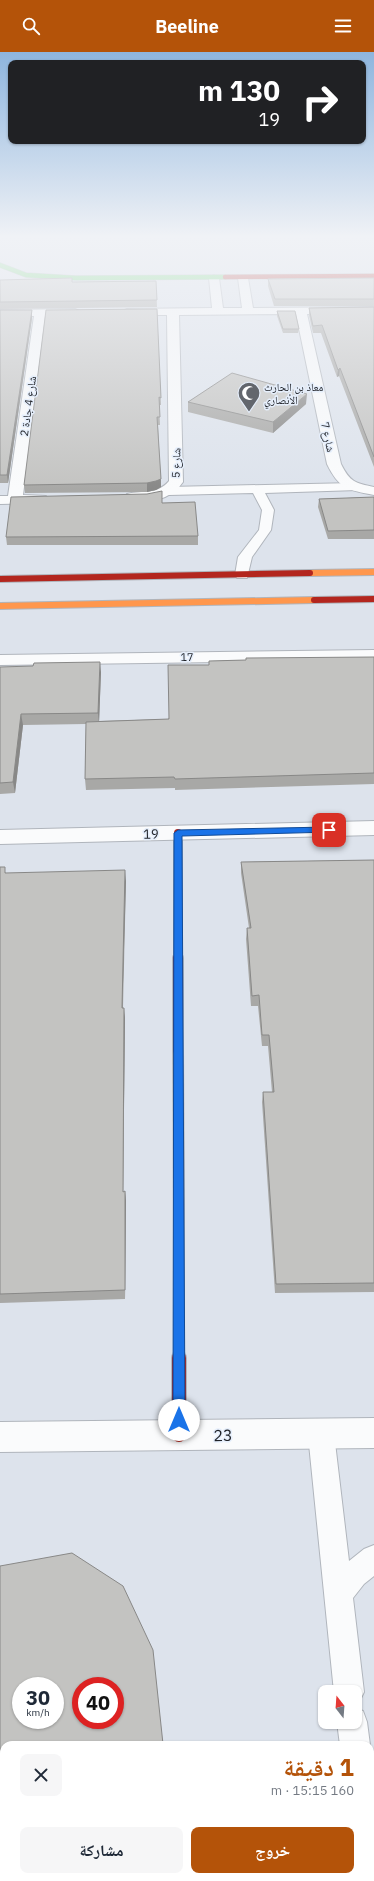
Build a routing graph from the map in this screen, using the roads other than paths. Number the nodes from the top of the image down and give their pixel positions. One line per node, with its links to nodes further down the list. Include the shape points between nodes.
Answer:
1 (39, 320): 9 (street, شارع 4 جادة 2)
2 (173, 320): 6 (street, شارع 5, via 177,466 176,482)
3 (303, 320): 4 (street, شارع 7, via 334,464 342,481)
4 (354, 487): 5 (lane); 7 (street, شارع 7)
5 (258, 488): 6 (lane); 13 (lane, via 268,510 265,530 245,557)
6 (169, 491): 8 (street, شارع 5, via 162,495 147,497)
7 (374, 491)
8 (116, 498)
9 (15, 499): 10 (street); 11 (street)
10 (54, 499)
11 (0, 500)
12 (374, 572): 13 (street)
13 (242, 575): 14 (street)
14 (0, 579)
15 (374, 599): 16 (street)
16 (0, 606)
17 (374, 655): 18 (street, 17)
18 (0, 660)
19 (374, 828): 20 (street, 19)
20 (178, 833): 21 (street, 19); 24 (street)
21 (0, 838)
22 (374, 1433): 23 (street, 23)
23 (321, 1434): 24 (street, 23); 27 (lane)
24 (179, 1435): 25 (street, 23)
25 (0, 1437)
26 (374, 1559): 27 (lane, via 354,1574)
27 (338, 1594): 28 (lane)
28 (348, 1685)
29 (353, 1729): 30 (lane)
30 (354, 1741)

